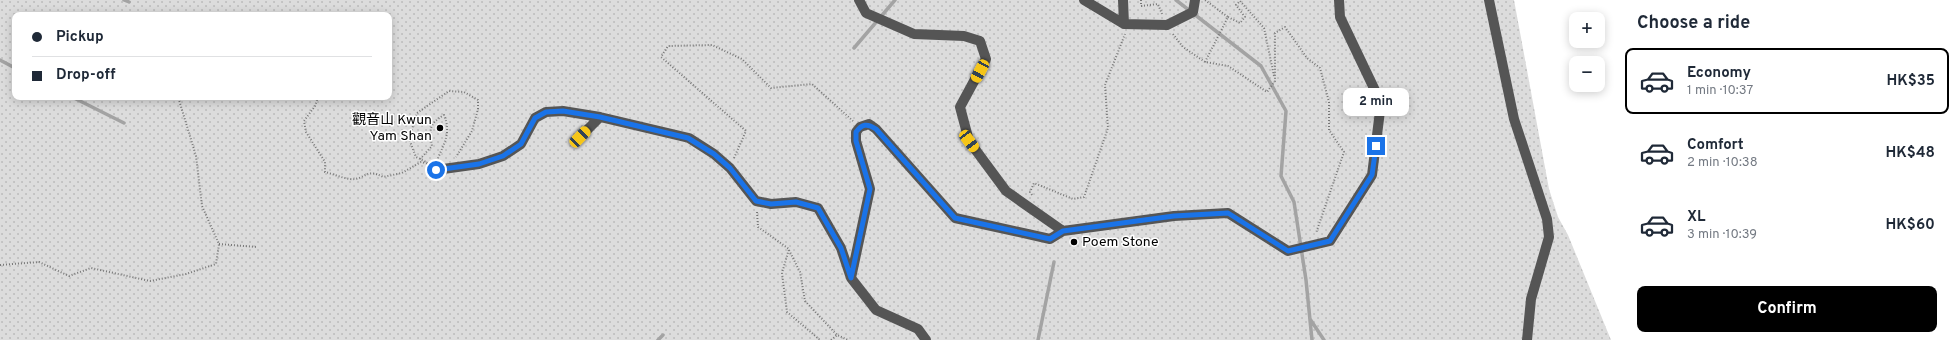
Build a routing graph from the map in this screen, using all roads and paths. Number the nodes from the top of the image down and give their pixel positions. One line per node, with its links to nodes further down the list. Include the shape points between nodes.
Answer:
1 (859, 0): 26 (lane, via 866,13 914,34 964,36 980,41 986,59 960,107 969,141 1006,191)
2 (1084, 0): 10 (lane)
3 (1123, 0): 10 (lane)
4 (1141, 0): 11 (path, via 1141,6 1158,4)
5 (1195, 0): 11 (lane, via 1193,12)
6 (1205, 0): 9 (path)
7 (1340, 0): 28 (lane, via 1340,17 1381,102 1372,175 1330,241)
8 (1489, 0): 38 (lane, via 1514,119 1547,219 1549,237 1531,299)
9 (1228, 17): 12 (path); 13 (path, via 1240,23 1245,16 1236,5 1240,0 1264,28)
10 (1126, 24): 11 (lane); 24 (path, via 1105,85 1108,128 1084,197 1072,199 1034,184 1030,192)
11 (1167, 25): 12 (path, via 1183,47)
12 (1205, 62): 13 (path, via 1228,66 1267,92)
13 (1275, 81): 28 (path, via 1275,33 1285,27 1307,58 1320,68 1329,102 1329,130 1344,152)
14 (179, 100): 27 (path, via 196,156 202,206)
15 (317, 100): 23 (path, via 316,106 304,121 306,132 325,162 325,172 350,180 359,179 368,173 376,173 383,177 402,172 421,162)
16 (600, 117): 18 (lane); 21 (lane, via 688,138 714,154); 22 (lane, via 563,111 546,112 535,118 521,144 503,156)
17 (860, 127): 21 (path, via 812,84 771,88 742,59 712,45 668,46 661,57 746,131); 26 (lane, via 869,124 876,129 955,218 1050,239); 32 (lane, via 856,132 856,141 870,189)
18 (580, 137)
19 (420, 159): 20 (path); 20 (path, via 432,146 430,132 434,121 444,115 448,125 448,136 438,160); 22 (path, via 416,157 409,139 417,113 449,91 464,92 478,100 478,109 472,131 456,155)
20 (427, 161): 23 (path)
21 (730, 168): 25 (lane)
22 (457, 169): 23 (lane)
23 (436, 170)
24 (1034, 198)
25 (756, 201): 30 (path, via 758,227); 32 (lane, via 771,204 796,202 818,208 841,248)
26 (1063, 231): 28 (lane, via 1174,216 1228,213 1288,251)
27 (219, 244): 29 (path); 31 (path, via 216,264 186,274 150,281 91,268 69,276 39,262)
28 (1311, 246)
29 (257, 247)
30 (789, 249): 33 (path, via 800,272 805,301); 34 (path, via 782,273 787,312)
31 (0, 265)
32 (851, 278): 37 (lane, via 876,310 918,329)
33 (837, 335): 35 (path); 36 (path)
34 (820, 340)
35 (831, 340)
36 (848, 340)
37 (926, 340)
38 (1527, 340)

